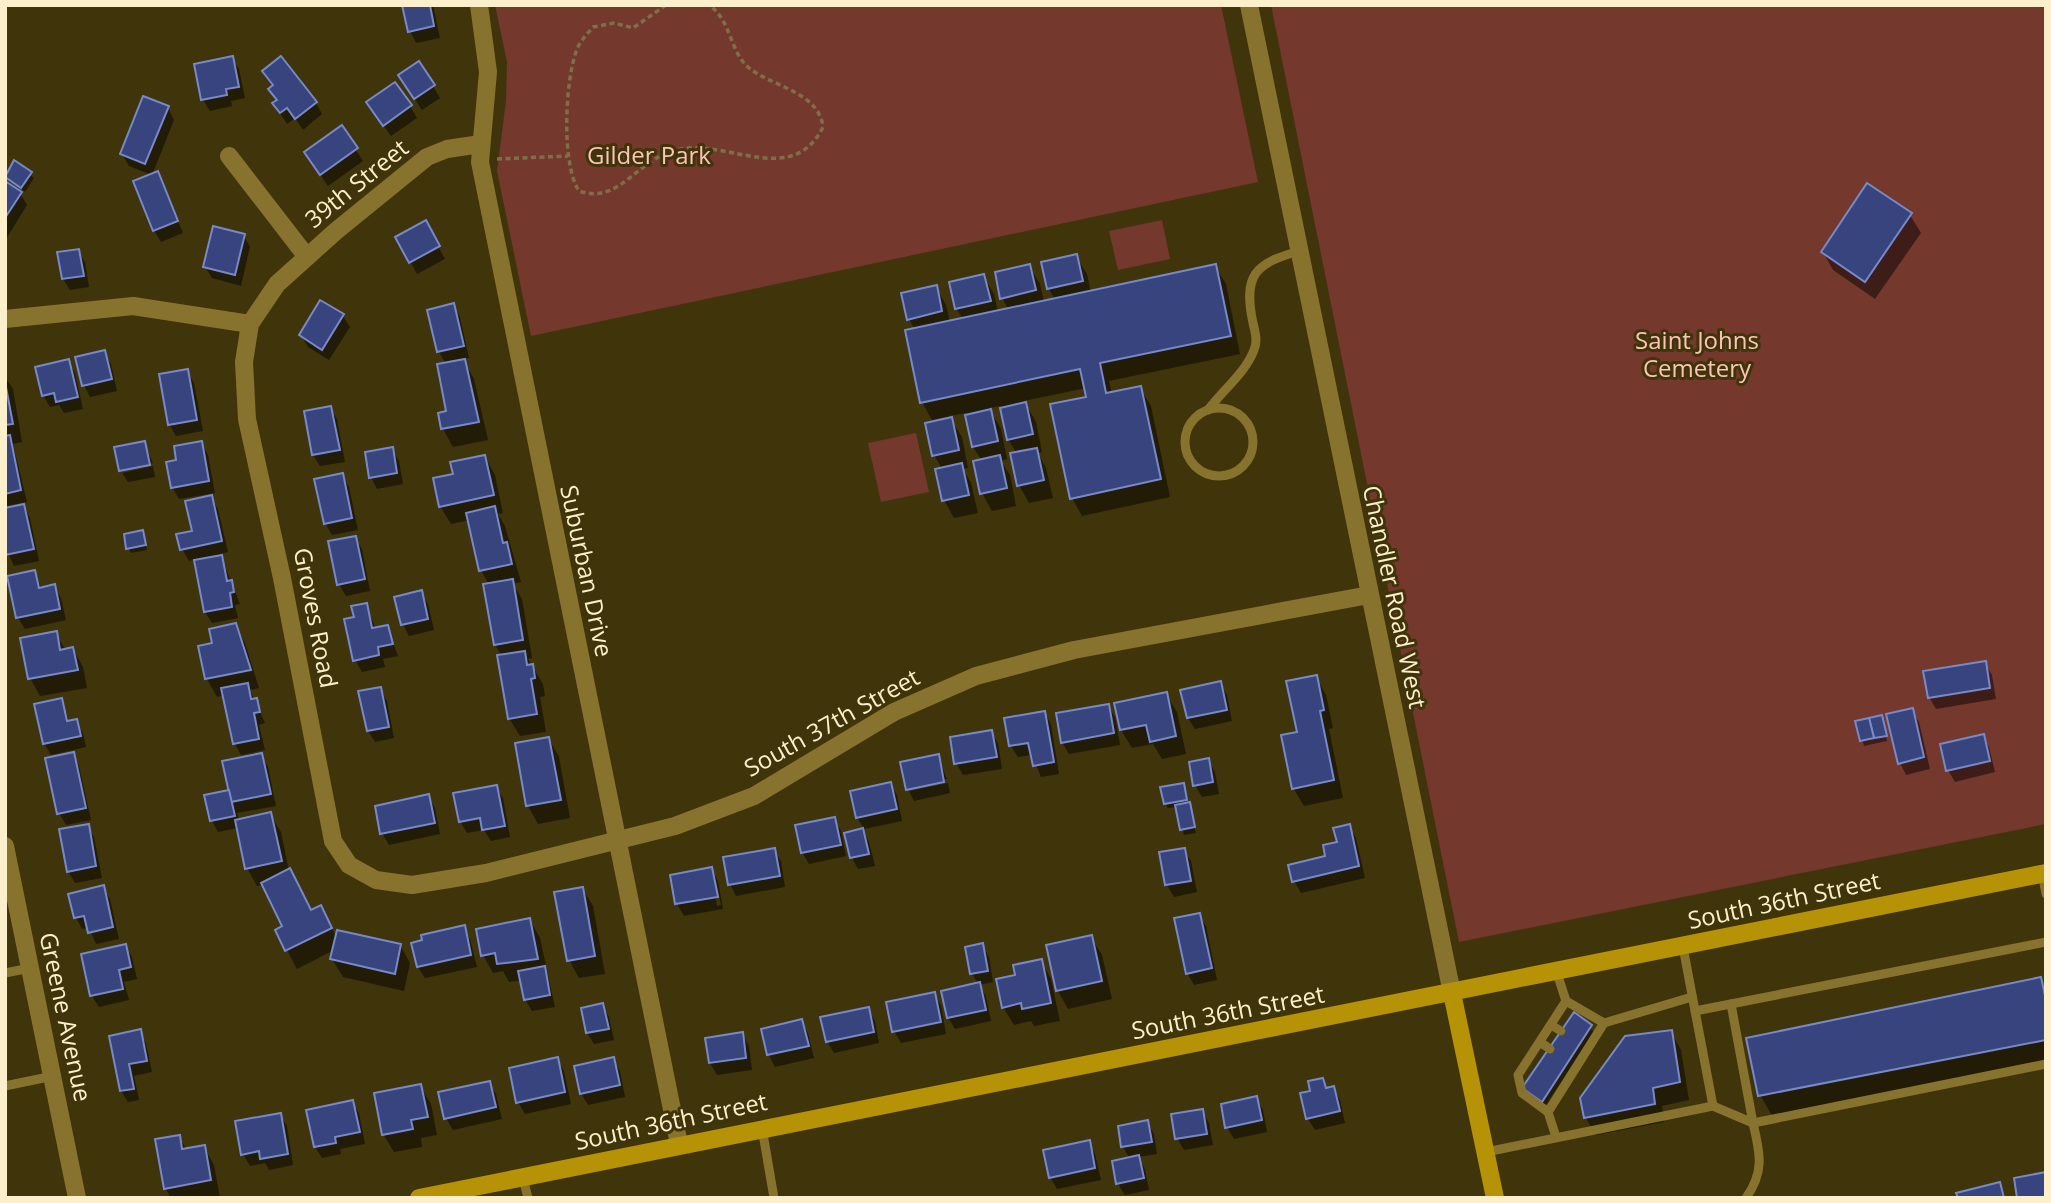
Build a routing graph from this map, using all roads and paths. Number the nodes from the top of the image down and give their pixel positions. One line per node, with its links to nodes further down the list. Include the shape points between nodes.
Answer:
1 (478, 5): 5 (street, Suburban Drive, via 488,72)
2 (666, 5): 7 (path, via 633,28 602,23 584,36 570,77)
3 (709, 5): 7 (path, via 724,20 736,53 750,68 817,109 823,127 809,147 791,157 772,158 681,149 651,160 602,195 579,191 569,173)
4 (1249, 5): 9 (street, Chandler Road West)
5 (481, 144): 8 (street, Suburban Drive); 10 (street, 39th Street, via 447,149 427,158)
6 (229, 156): 10 (street)
7 (568, 156): 8 (path)
8 (480, 162): 15 (street, Suburban Drive)
9 (1301, 250): 13 (lane, via 1264,263 1252,276 1248,296 1255,349); 14 (street, Chandler Road West)
10 (307, 257): 12 (street, Groves Road, via 277,284)
11 (5, 319): 12 (street, via 133,306)
12 (250, 324): 17 (street, Groves Road, via 244,362 247,419 333,841 349,865 376,880 412,885)
13 (1208, 410): 13 (lane, via 1190,425 1186,448 1197,468 1218,477 1230,475 1252,453 1251,431 1247,422 1229,410)
14 (1369, 595): 15 (street, South 37th Street, via 1074,650 976,676 894,712 754,796 675,826); 25 (street, Chandler Road West)
15 (617, 839): 17 (street, South 37th Street); 45 (street, Suburban Drive)
16 (6, 854): 22 (street, Greene Avenue)
17 (486, 873)
18 (2044, 873): 19 (lane); 21 (main road, South 36th Street)
19 (2046, 894)
20 (2046, 942): 28 (lane)
21 (1683, 947): 24 (main road, South 36th Street); 26 (lane)
22 (30, 968): 23 (lane); 38 (street, Greene Avenue)
23 (5, 973)
24 (1557, 973): 25 (main road, South 36th Street); 27 (lane)
25 (1452, 993): 43 (main road, South 36th Street); 46 (main road, Chandler Road West)
26 (1692, 997): 29 (lane); 30 (lane)
27 (1566, 1001): 30 (lane); 31 (lane)
28 (1731, 1004): 29 (lane); 42 (lane)
29 (1695, 1011): 40 (lane)
30 (1604, 1023): 41 (lane, via 1559,1084)
31 (1551, 1025): 32 (lane); 33 (lane)
32 (1561, 1031)
33 (1540, 1042): 34 (lane); 35 (lane)
34 (1549, 1049)
35 (1526, 1062): 37 (lane); 41 (lane, via 1518,1075 1521,1093)
36 (2046, 1064): 42 (lane)
37 (1535, 1068)
38 (52, 1076): 39 (lane); 48 (street, Greene Avenue)
39 (5, 1086)
40 (1713, 1107): 42 (lane); 44 (lane)
41 (1548, 1112): 44 (lane)
42 (1753, 1122): 53 (lane, via 1760,1155 1758,1181)
43 (762, 1128): 45 (main road, South 36th Street); 51 (lane)
44 (1556, 1137): 46 (lane)
45 (679, 1144): 47 (main road, South 36th Street)
46 (1486, 1152): 52 (main road, Chandler Road West)
47 (523, 1178): 49 (main road, South 36th Street); 50 (lane)
48 (77, 1198)
49 (419, 1198)
50 (528, 1198)
51 (774, 1198)
52 (1495, 1198)
53 (1746, 1198)

